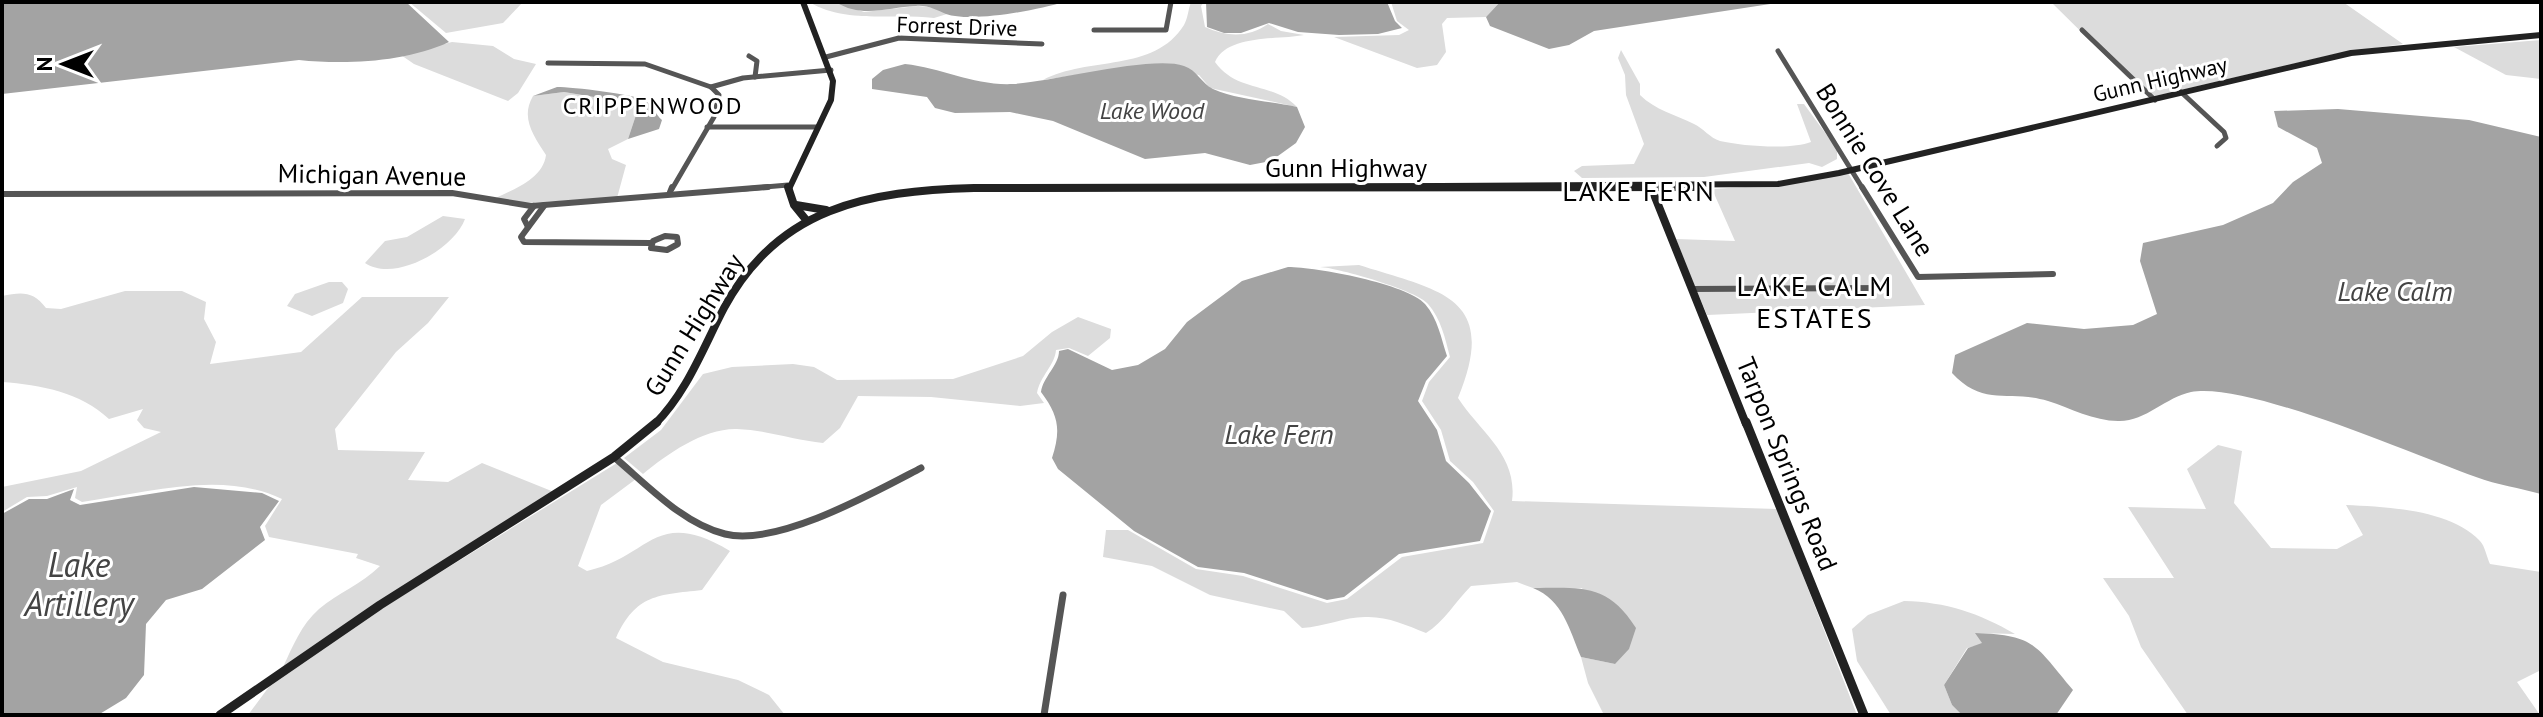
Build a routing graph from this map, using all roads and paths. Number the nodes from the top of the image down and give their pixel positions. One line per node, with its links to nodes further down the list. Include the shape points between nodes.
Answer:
1 (803, 2): 9 (main road)
2 (1171, 2): 3 (street, via 1166,30)
3 (1094, 30)
4 (2082, 30): 15 (street)
5 (2541, 35): 14 (main road, Gunn Highway, via 2372,49)
6 (1042, 44): 9 (street, Forrest Drive, via 901,38)
7 (1778, 51): 19 (street, Bonnie Cove Lane)
8 (749, 56): 12 (street, via 757,61)
9 (826, 57): 11 (main road)
10 (548, 63): 13 (street, via 645,64)
11 (831, 70): 12 (street); 17 (main road, via 831,100)
12 (755, 77): 13 (street)
13 (711, 87): 16 (street, via 720,103)
14 (2181, 92): 15 (main road, Gunn Highway); 18 (street, via 2224,132 2226,138)
15 (2155, 100): 19 (main road, Gunn Highway)
16 (707, 127): 17 (street); 22 (street)
17 (816, 127): 20 (main road)
18 (2217, 146)
19 (1853, 170): 21 (main road, Gunn Highway, via 1752,186); 31 (street, Bonnie Cove Lane, via 1918,277)
20 (788, 185): 22 (street, Michigan Avenue); 24 (main road)
21 (1650, 186): 27 (main road, Gunn Highway, via 934,189 888,193); 33 (main road, Tarpon Springs Road)
22 (670, 192): 26 (street, Michigan Avenue)
23 (2, 194): 25 (street, Michigan Avenue, via 452,193)
24 (794, 205): 27 (main road); 28 (main road)
25 (534, 206): 26 (street, Michigan Avenue); 29 (street, via 524,219)
26 (545, 206): 29 (street)
27 (831, 209): 28 (main road, Gunn Highway)
28 (807, 221): 34 (main road, Gunn Highway, via 755,260 672,405)
29 (528, 227): 30 (street, via 521,239 528,244)
30 (650, 243): 30 (street, via 665,236 680,241 662,251)
31 (2053, 274)
32 (1887, 288): 33 (street)
33 (1692, 289): 39 (main road, Tarpon Springs Road)
34 (614, 457): 35 (street, via 690,519 726,535 762,533 834,514); 37 (main road, Gunn Highway, via 380,605)
35 (921, 468)
36 (1063, 595): 38 (street)
37 (220, 715)
38 (1044, 715)
39 (1864, 715)

